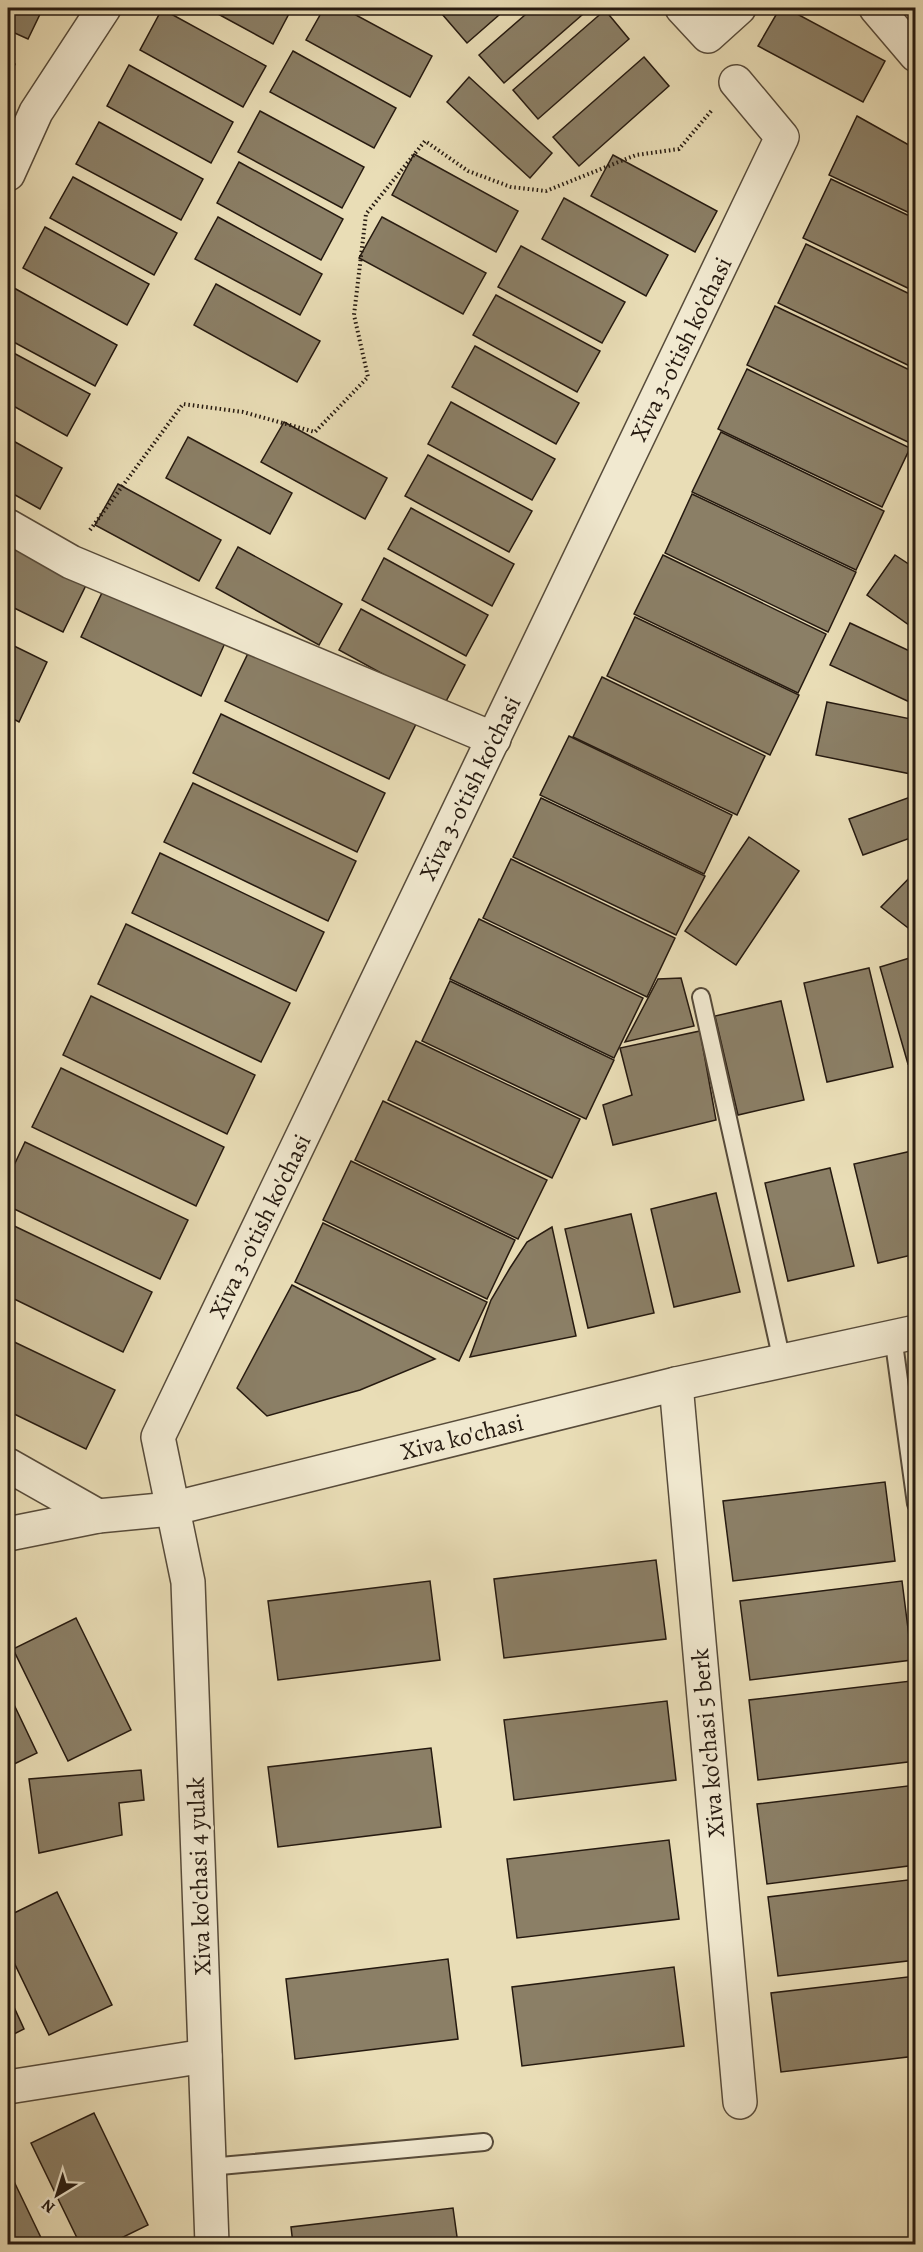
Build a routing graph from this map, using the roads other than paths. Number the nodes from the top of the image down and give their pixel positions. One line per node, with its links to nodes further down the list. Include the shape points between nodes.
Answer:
1 (104, 8): 7 (street, via 36,112)
2 (682, 8): 3 (street, via 708,36)
3 (740, 8)
4 (876, 8): 5 (street)
5 (915, 55)
6 (736, 82): 9 (street, Xiva 3-o'tish ko'chasi, via 783,137)
7 (8, 174)
8 (8, 526): 9 (street, via 71,562)
9 (494, 739): 16 (street, Xiva 3-o'tish ko'chasi, via 158,1437)
10 (701, 997): 12 (lane)
11 (904, 1334): 12 (street, Xiva ko'chasi); 15 (lane)
12 (782, 1361): 13 (street, Xiva ko'chasi)
13 (676, 1384): 16 (street, Xiva ko'chasi); 21 (street, Xiva ko'chasi 5 berk)
14 (8, 1465): 17 (street)
15 (915, 1504)
16 (171, 1509): 17 (street, Xiva ko'chasi); 19 (street, Xiva ko'chasi 4 yulak, via 188,1582)
17 (98, 1516): 18 (street, Xiva ko'chasi)
18 (8, 1534)
19 (205, 2056): 20 (street); 23 (street, Xiva ko'chasi 4 yulak)
20 (8, 2087)
21 (740, 2102)
22 (484, 2142): 23 (lane)
23 (209, 2168): 24 (street, Xiva ko'chasi 4 yulak)
24 (212, 2244)

